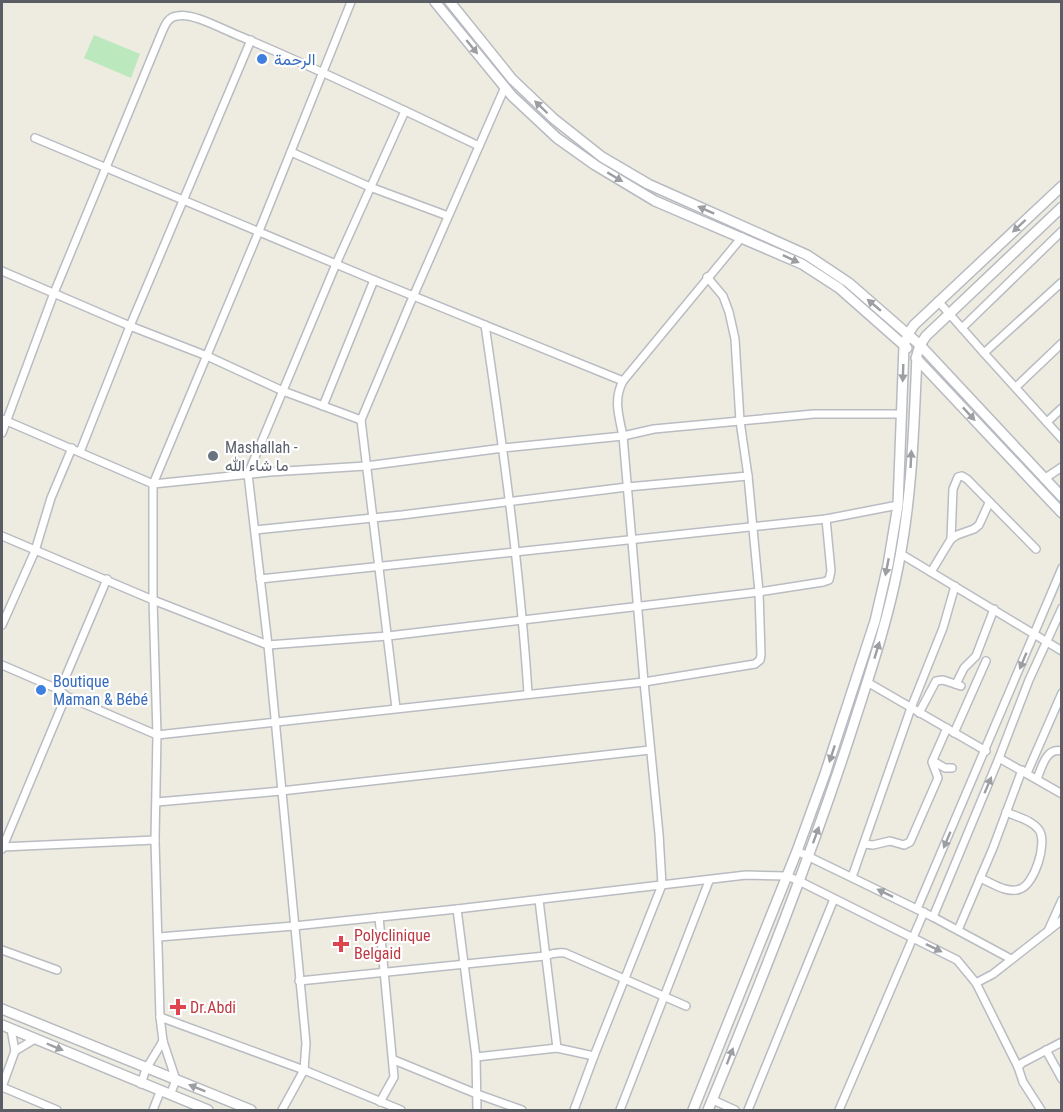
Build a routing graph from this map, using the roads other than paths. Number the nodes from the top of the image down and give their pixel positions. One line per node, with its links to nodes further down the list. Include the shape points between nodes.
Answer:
1 (351, 2): 5 (street)
2 (435, 2): 6 (main road, one-way to 6)
3 (450, 2): 32 (main road, one-way to 3, via 849,283 807,255 648,184 602,157 512,79)
4 (250, 40): 5 (street); 11 (street, via 192,17 171,18); 14 (street)
5 (323, 71): 7 (street); 10 (street)
6 (505, 87): 9 (street); 19 (main road, one-way to 19, via 557,138 596,165 655,201)
7 (405, 111): 9 (street); 13 (street)
8 (35, 138): 11 (street)
9 (479, 146): 16 (street)
10 (291, 152): 13 (street); 17 (street)
11 (106, 168): 14 (street); 25 (street)
12 (1062, 186): 27 (main road, one-way to 27)
13 (370, 187): 16 (street); 20 (street)
14 (184, 200): 17 (street); 30 (street)
15 (1062, 207): 28 (main road)
16 (448, 216): 26 (street)
17 (259, 231): 20 (street); 37 (street)
18 (1062, 231): 31 (street)
19 (742, 237): 22 (street); 35 (main road, one-way to 35, via 802,264 830,282)
20 (336, 264): 23 (street); 41 (street)
21 (2, 271): 25 (street)
22 (708, 278): 39 (street); 47 (street, via 723,296 729,312 735,339)
23 (374, 280): 26 (street); 42 (street)
24 (1062, 282): 36 (street)
25 (54, 293): 30 (street); 45 (street)
26 (414, 295): 29 (street); 46 (street)
27 (938, 301): 28 (street); 32 (main road)
28 (950, 315): 31 (street); 34 (main road)
29 (485, 325): 39 (street); 53 (street)
30 (130, 326): 37 (street); 54 (street)
31 (962, 328): 36 (street)
32 (908, 334): 34 (main road); 35 (main road)
33 (1062, 343): 40 (street)
34 (920, 345): 38 (main road); 59 (main road)
35 (904, 346): 38 (main road); 44 (main road, one-way to 44)
36 (984, 353): 40 (street)
37 (207, 356): 41 (street); 60 (street)
38 (917, 359): 66 (main road, one-way to 66); 77 (main road, one-way to 38, via 908,510)
39 (623, 381): 50 (street, via 617,392)
40 (1016, 387): 48 (street)
41 (283, 391): 42 (street); 57 (street)
42 (323, 406): 46 (street)
43 (1062, 408): 48 (street)
44 (902, 414): 47 (street, via 814,414); 65 (main road)
45 (4, 420): 49 (street); 52 (street)
46 (361, 420): 55 (street)
47 (740, 421): 50 (street, via 654,429); 58 (street)
48 (1047, 422): 51 (street)
49 (2, 433)
50 (623, 436): 53 (street); 61 (street)
51 (1062, 439)
52 (72, 448): 54 (street); 75 (street)
53 (503, 448): 55 (street); 63 (street)
54 (80, 452): 60 (street)
55 (366, 466): 57 (street); 67 (street)
56 (1062, 467): 59 (street)
57 (248, 474): 60 (street); 70 (street)
58 (748, 476): 61 (street); 69 (street)
59 (1044, 479): 62 (main road)
60 (153, 484): 85 (street)
61 (627, 487): 63 (street); 72 (street)
62 (1062, 497)
63 (510, 502): 67 (street); 76 (street)
64 (989, 503): 73 (street, via 979,525); 73 (street, via 967,479 958,477); 74 (street)
65 (898, 505): 68 (street); 125 (main road, one-way to 125, via 875,621)
66 (1062, 513)
67 (372, 518): 70 (street); 78 (street)
68 (826, 519): 69 (street); 84 (street, via 829,580)
69 (752, 526): 72 (street); 84 (street)
70 (255, 530): 82 (street)
71 (2, 536): 75 (street)
72 (632, 539): 76 (street); 86 (street)
73 (951, 539): 80 (street)
74 (1036, 549)
75 (35, 551): 81 (street); 90 (street)
76 (515, 552): 78 (street); 89 (street)
77 (901, 554): 80 (street); 99 (main road, one-way to 77)
78 (380, 566): 82 (street); 92 (street)
79 (1062, 568): 91 (street)
80 (931, 572): 83 (street)
81 (107, 579): 85 (street); 100 (street)
82 (260, 579): 94 (street)
83 (955, 586): 88 (street); 104 (street)
84 (759, 592): 86 (street); 98 (street, via 758,662)
85 (153, 600): 94 (street); 109 (street)
86 (639, 605): 89 (street); 98 (street)
87 (1062, 608): 93 (street)
88 (994, 609): 91 (street); 105 (street, via 976,656 964,668 959,685 936,681)
89 (523, 619): 92 (street); 101 (street)
90 (2, 625)
91 (1035, 634): 93 (street); 111 (street, one-way to 111)
92 (388, 636): 94 (street); 103 (street)
93 (1047, 641): 95 (street); 113 (street)
94 (268, 645): 106 (street)
95 (1062, 651)
96 (986, 661): 108 (street)
97 (2, 665): 100 (street)
98 (644, 682): 101 (street); 110 (street)
99 (867, 682): 104 (street); 126 (main road, one-way to 99)
100 (63, 693): 109 (street); 124 (street)
101 (528, 693): 103 (street)
102 (1062, 693): 116 (street)
103 (396, 708): 106 (street)
104 (911, 708): 105 (street); 123 (street)
105 (920, 713): 107 (street)
106 (274, 722): 109 (street); 118 (street)
107 (947, 728): 108 (street); 114 (street)
108 (954, 733): 111 (street)
109 (157, 735): 120 (street)
110 (650, 750): 118 (street); 132 (street)
111 (986, 751): 137 (street, one-way to 137)
112 (1062, 751): 117 (street, via 1049,753)
113 (999, 758): 116 (street); 138 (street, one-way to 113)
114 (933, 761): 115 (street); 123 (street, via 938,778 910,842)
115 (952, 768)
116 (1025, 771): 117 (street); 121 (street)
117 (1037, 779): 119 (street)
118 (281, 791): 120 (street); 141 (street)
119 (1062, 794)
120 (157, 802): 122 (street)
121 (1006, 812): 129 (street); 129 (street, via 1039,829 1042,853 1022,889 1008,890)
122 (155, 840): 124 (street); 144 (street)
123 (864, 844): 128 (street)
124 (2, 848)
125 (798, 851): 126 (street); 127 (main road)
126 (809, 856): 128 (street); 130 (main road)
127 (787, 876): 130 (street); 131 (street, via 746,875); 192 (main road)
128 (852, 877): 137 (street, one-way to 128)
129 (980, 878): 142 (street)
130 (799, 880): 133 (street); 180 (main road, one-way to 130)
131 (709, 881): 132 (street); 155 (street)
132 (662, 885): 134 (street); 152 (street)
133 (834, 899): 145 (street); 195 (street)
134 (538, 900): 136 (street); 147 (street)
135 (1062, 900): 143 (street)
136 (457, 909): 139 (street); 149 (street)
137 (920, 910): 138 (street); 145 (street)
138 (933, 916): 142 (street)
139 (379, 917): 141 (street); 151 (street)
140 (1062, 920): 143 (street)
141 (294, 926): 144 (street); 153 (street)
142 (958, 930): 148 (street)
143 (1047, 933): 148 (street)
144 (159, 937): 158 (street)
145 (911, 938): 154 (street, one-way to 154, via 957,960); 196 (street)
146 (2, 950): 150 (street)
147 (545, 956): 149 (street); 152 (street, via 565,953); 164 (street)
148 (1011, 959): 154 (street)
149 (464, 964): 151 (street); 168 (street)
150 (57, 970)
151 (383, 971): 153 (street); 169 (street)
152 (625, 979): 155 (street); 167 (street)
153 (299, 981): 172 (street, via 306,1043)
154 (976, 982): 170 (street)
155 (664, 995): 156 (street); 191 (street)
156 (686, 1006)
157 (2, 1009): 171 (main road)
158 (160, 1017): 162 (street); 172 (street)
159 (2, 1025): 160 (main road)
160 (11, 1029): 161 (main road); 166 (street)
161 (35, 1039): 166 (street); 175 (main road, one-way to 175)
162 (163, 1041): 171 (street); 174 (street)
163 (1062, 1042): 165 (street)
164 (557, 1048): 167 (street); 168 (street)
165 (1046, 1050): 170 (street); 173 (street)
166 (15, 1051): 176 (street)
167 (594, 1056): 190 (street)
168 (476, 1057): 179 (street)
169 (394, 1060): 179 (street); 181 (street, via 394,1077)
170 (1018, 1067): 197 (street)
171 (146, 1069): 174 (main road); 175 (street)
172 (303, 1070): 181 (street); 186 (street)
173 (1062, 1079)
174 (176, 1080): 178 (street); 185 (main road, one-way to 174)
175 (141, 1084): 177 (main road)
176 (2, 1087): 182 (street)
177 (160, 1092): 178 (main road); 183 (street)
178 (170, 1095): 184 (main road)
179 (477, 1095): 188 (street); 189 (street)
180 (713, 1100): 193 (main road); 194 (street)
181 (380, 1102): 187 (street)
182 (57, 1110)
183 (153, 1110)
184 (208, 1110)
185 (251, 1110)
186 (282, 1110)
187 (401, 1110)
188 (477, 1110)
189 (522, 1110)
190 (574, 1110)
191 (620, 1110)
192 (693, 1110)
193 (708, 1110)
194 (735, 1110)
195 (748, 1110)
196 (839, 1110)
197 (1041, 1110)

